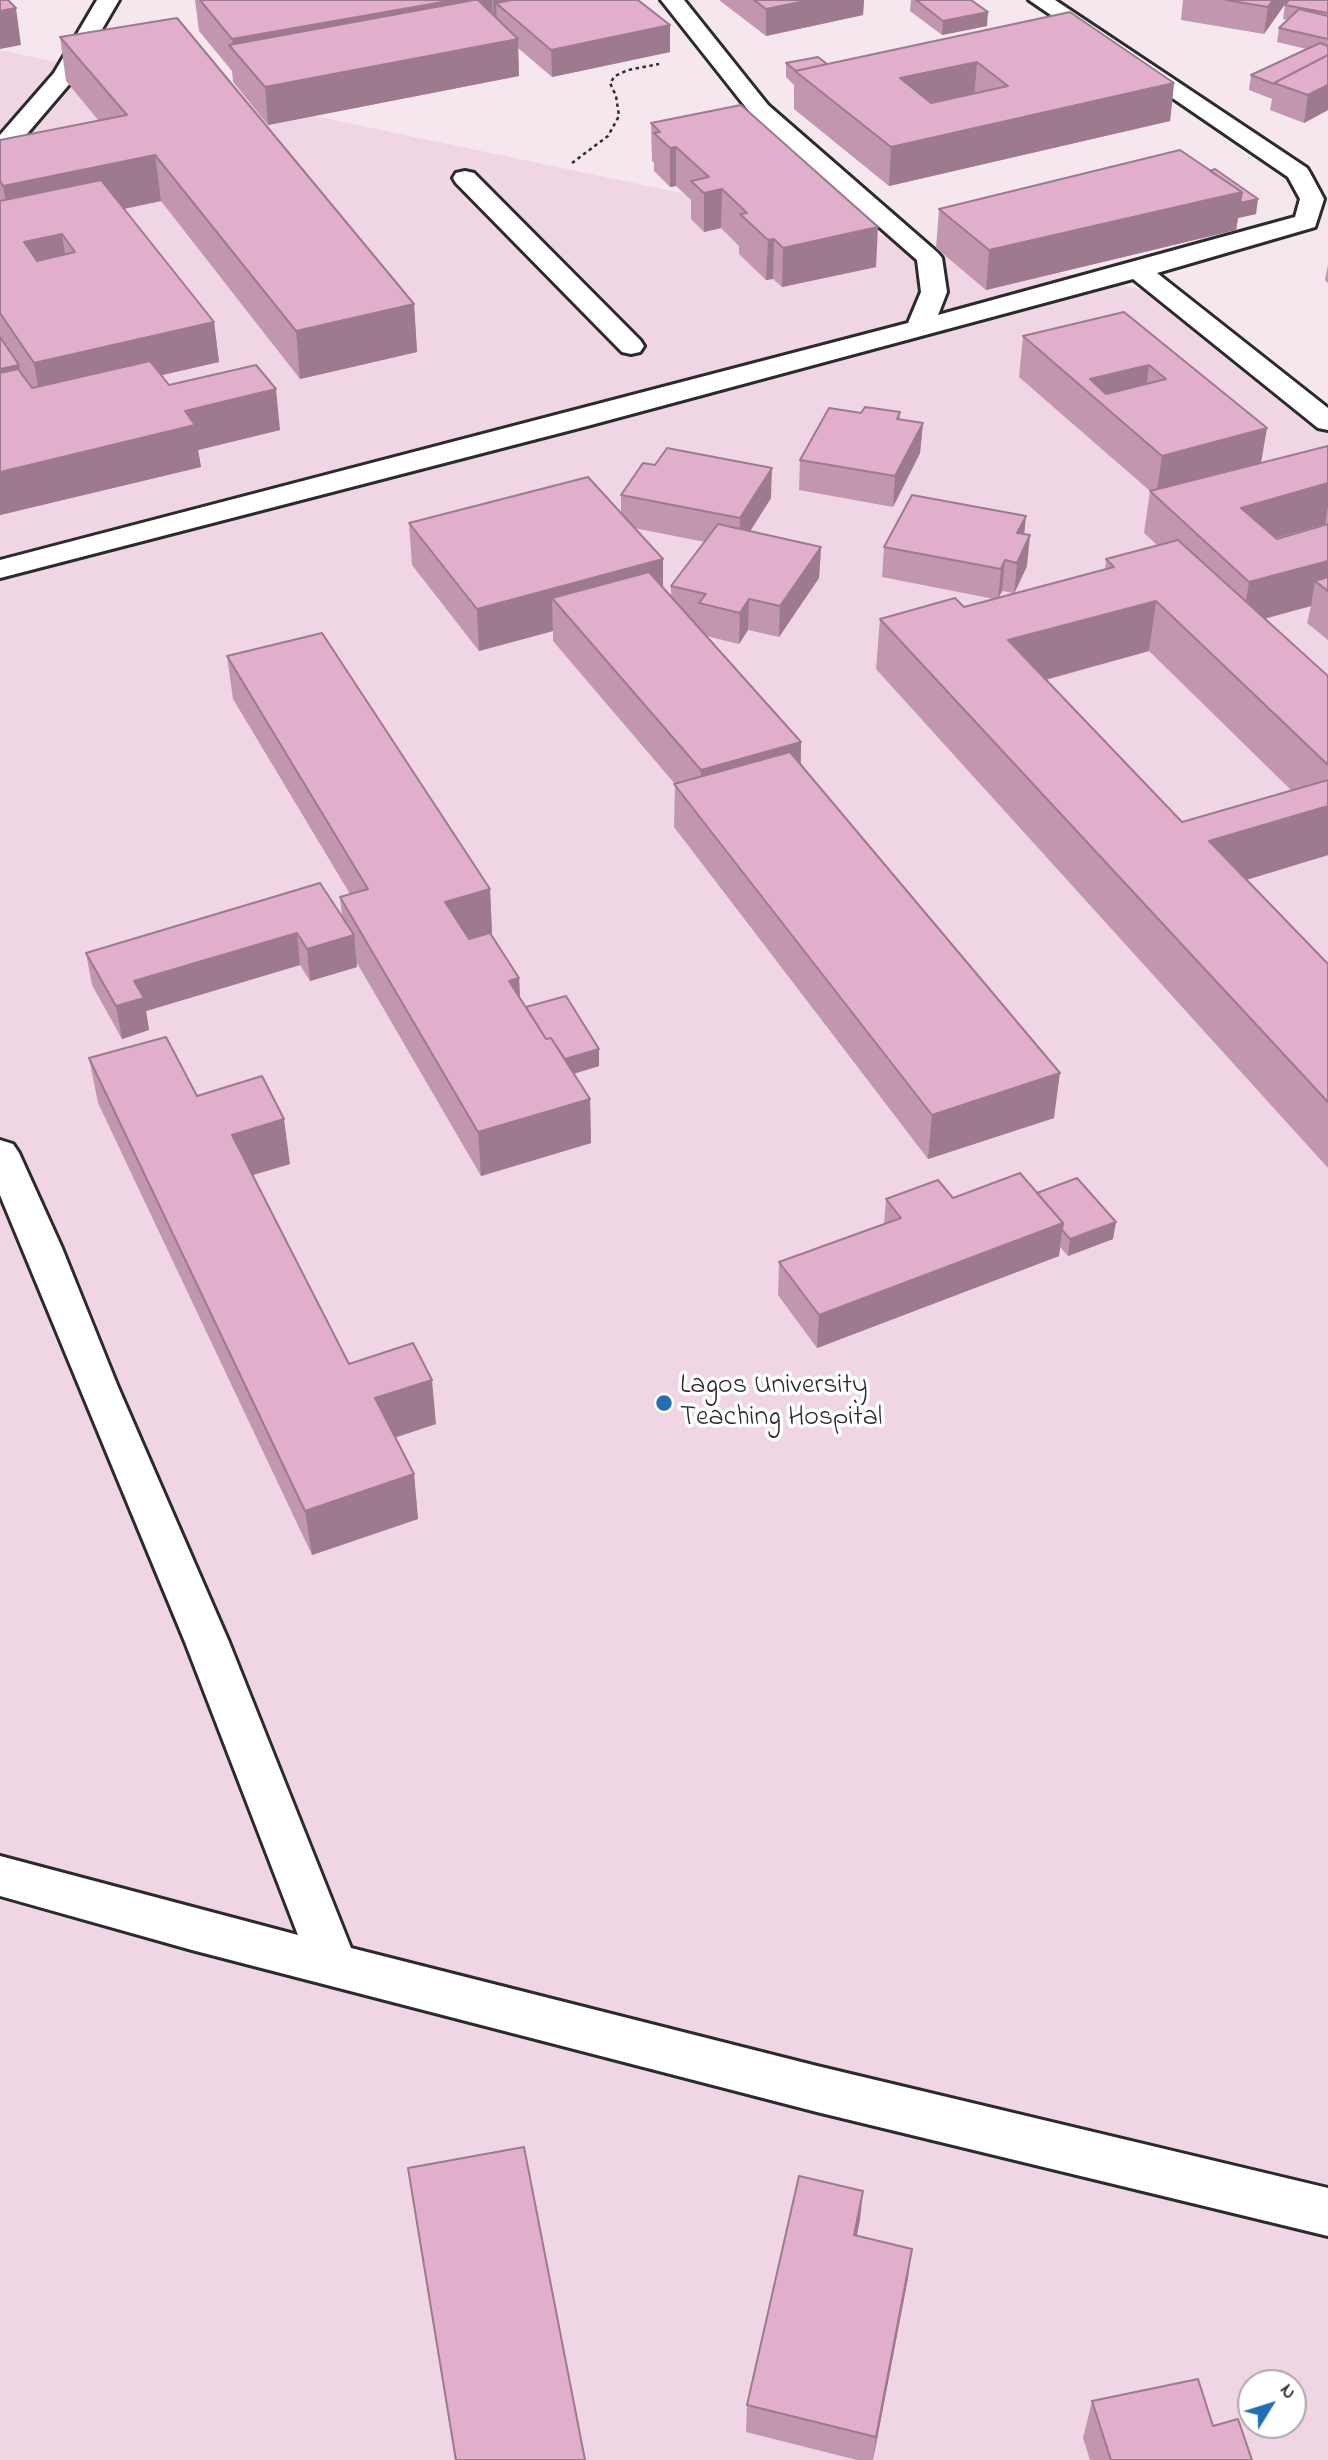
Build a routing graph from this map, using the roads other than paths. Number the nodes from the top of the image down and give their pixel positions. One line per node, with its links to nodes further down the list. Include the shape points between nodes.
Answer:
1 (108, 0): 4 (street, via 64,76)
2 (672, 0): 7 (street, via 760,110 929,258 934,292)
3 (1040, 0): 6 (street, via 1298,173 1312,199 1306,222)
4 (0, 150)
5 (465, 178): 8 (street)
6 (1138, 270): 7 (street); 9 (street)
7 (920, 327): 10 (street)
8 (631, 346)
9 (1328, 422)
10 (0, 569)
11 (0, 1153): 13 (street, via 207,1642)
12 (0, 1876): 13 (street)
13 (334, 1966): 14 (street)
14 (1328, 2212)

